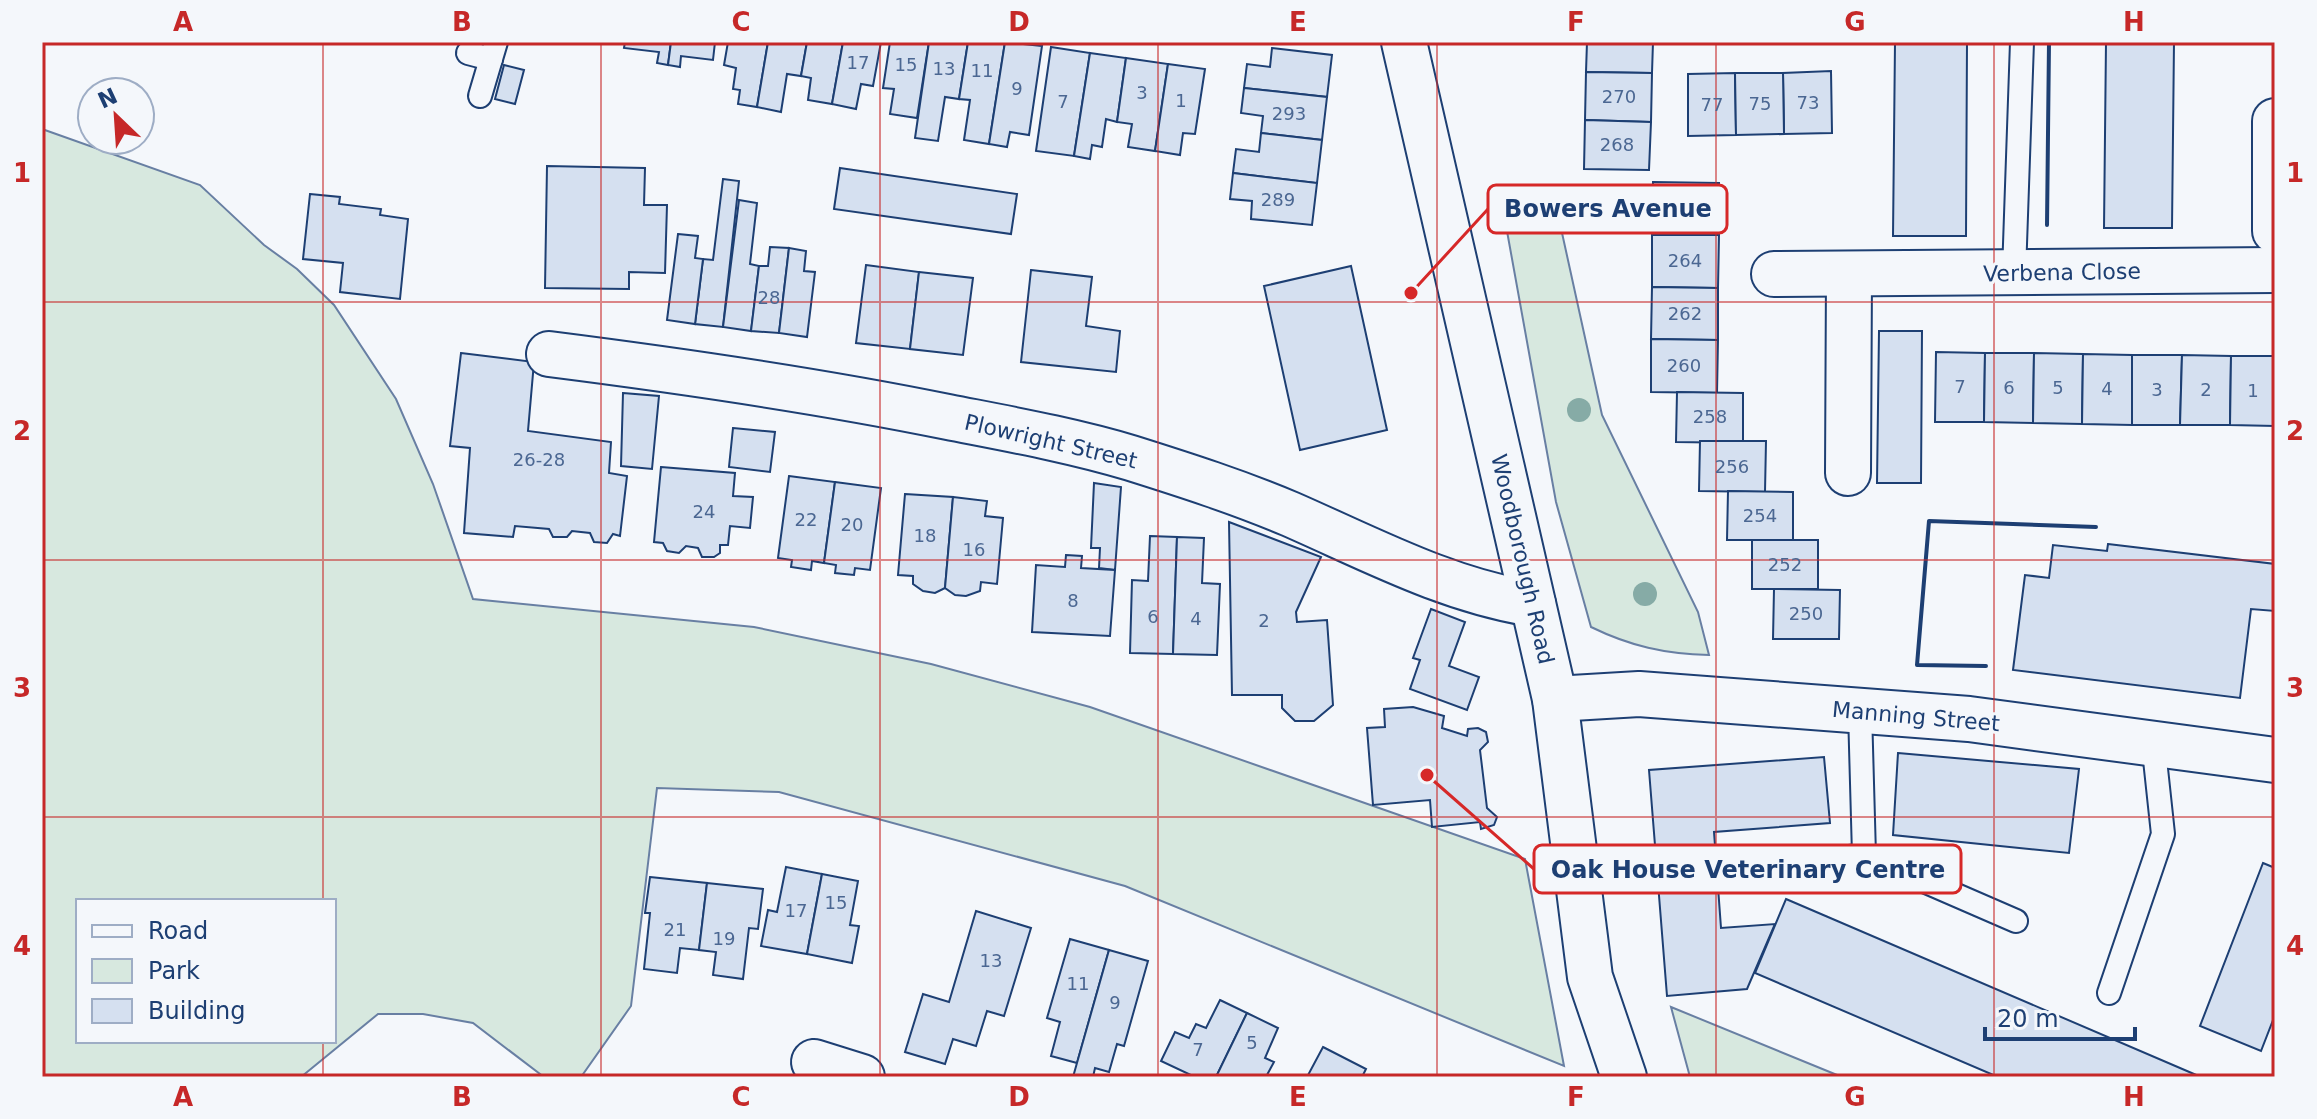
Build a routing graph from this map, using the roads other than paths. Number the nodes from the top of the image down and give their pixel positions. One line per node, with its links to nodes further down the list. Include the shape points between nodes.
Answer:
1 (1404, 42): 14 (street, Woodborough Road)
2 (2022, 42): 9 (lane)
3 (493, 50): 4 (lane); 5 (lane)
4 (468, 53)
5 (480, 96)
6 (2275, 121): 7 (street)
7 (2275, 231)
8 (2275, 270): 9 (street, Verbena Close)
9 (2014, 273): 11 (street, Verbena Close)
10 (1774, 274): 11 (street, Verbena Close)
11 (1849, 274): 13 (street)
12 (549, 354): 14 (street, Plowright Street, via 752,380 1125,456 1287,513 1436,579 1489,597)
13 (1848, 473)
14 (1533, 604): 15 (street, Woodborough Road)
15 (1555, 699): 16 (street, Manning Street, via 1639,694); 25 (street, Woodborough Road, via 1590,977)
16 (1860, 711): 17 (street, Manning Street); 19 (lane)
17 (2153, 741): 18 (street, Manning Street); 22 (lane, via 2163,834)
18 (2275, 760)
19 (1864, 855): 20 (lane); 21 (lane)
20 (1821, 861)
21 (2016, 921)
22 (2109, 993)
23 (814, 1062): 24 (street)
24 (862, 1077)
25 (1624, 1077)

